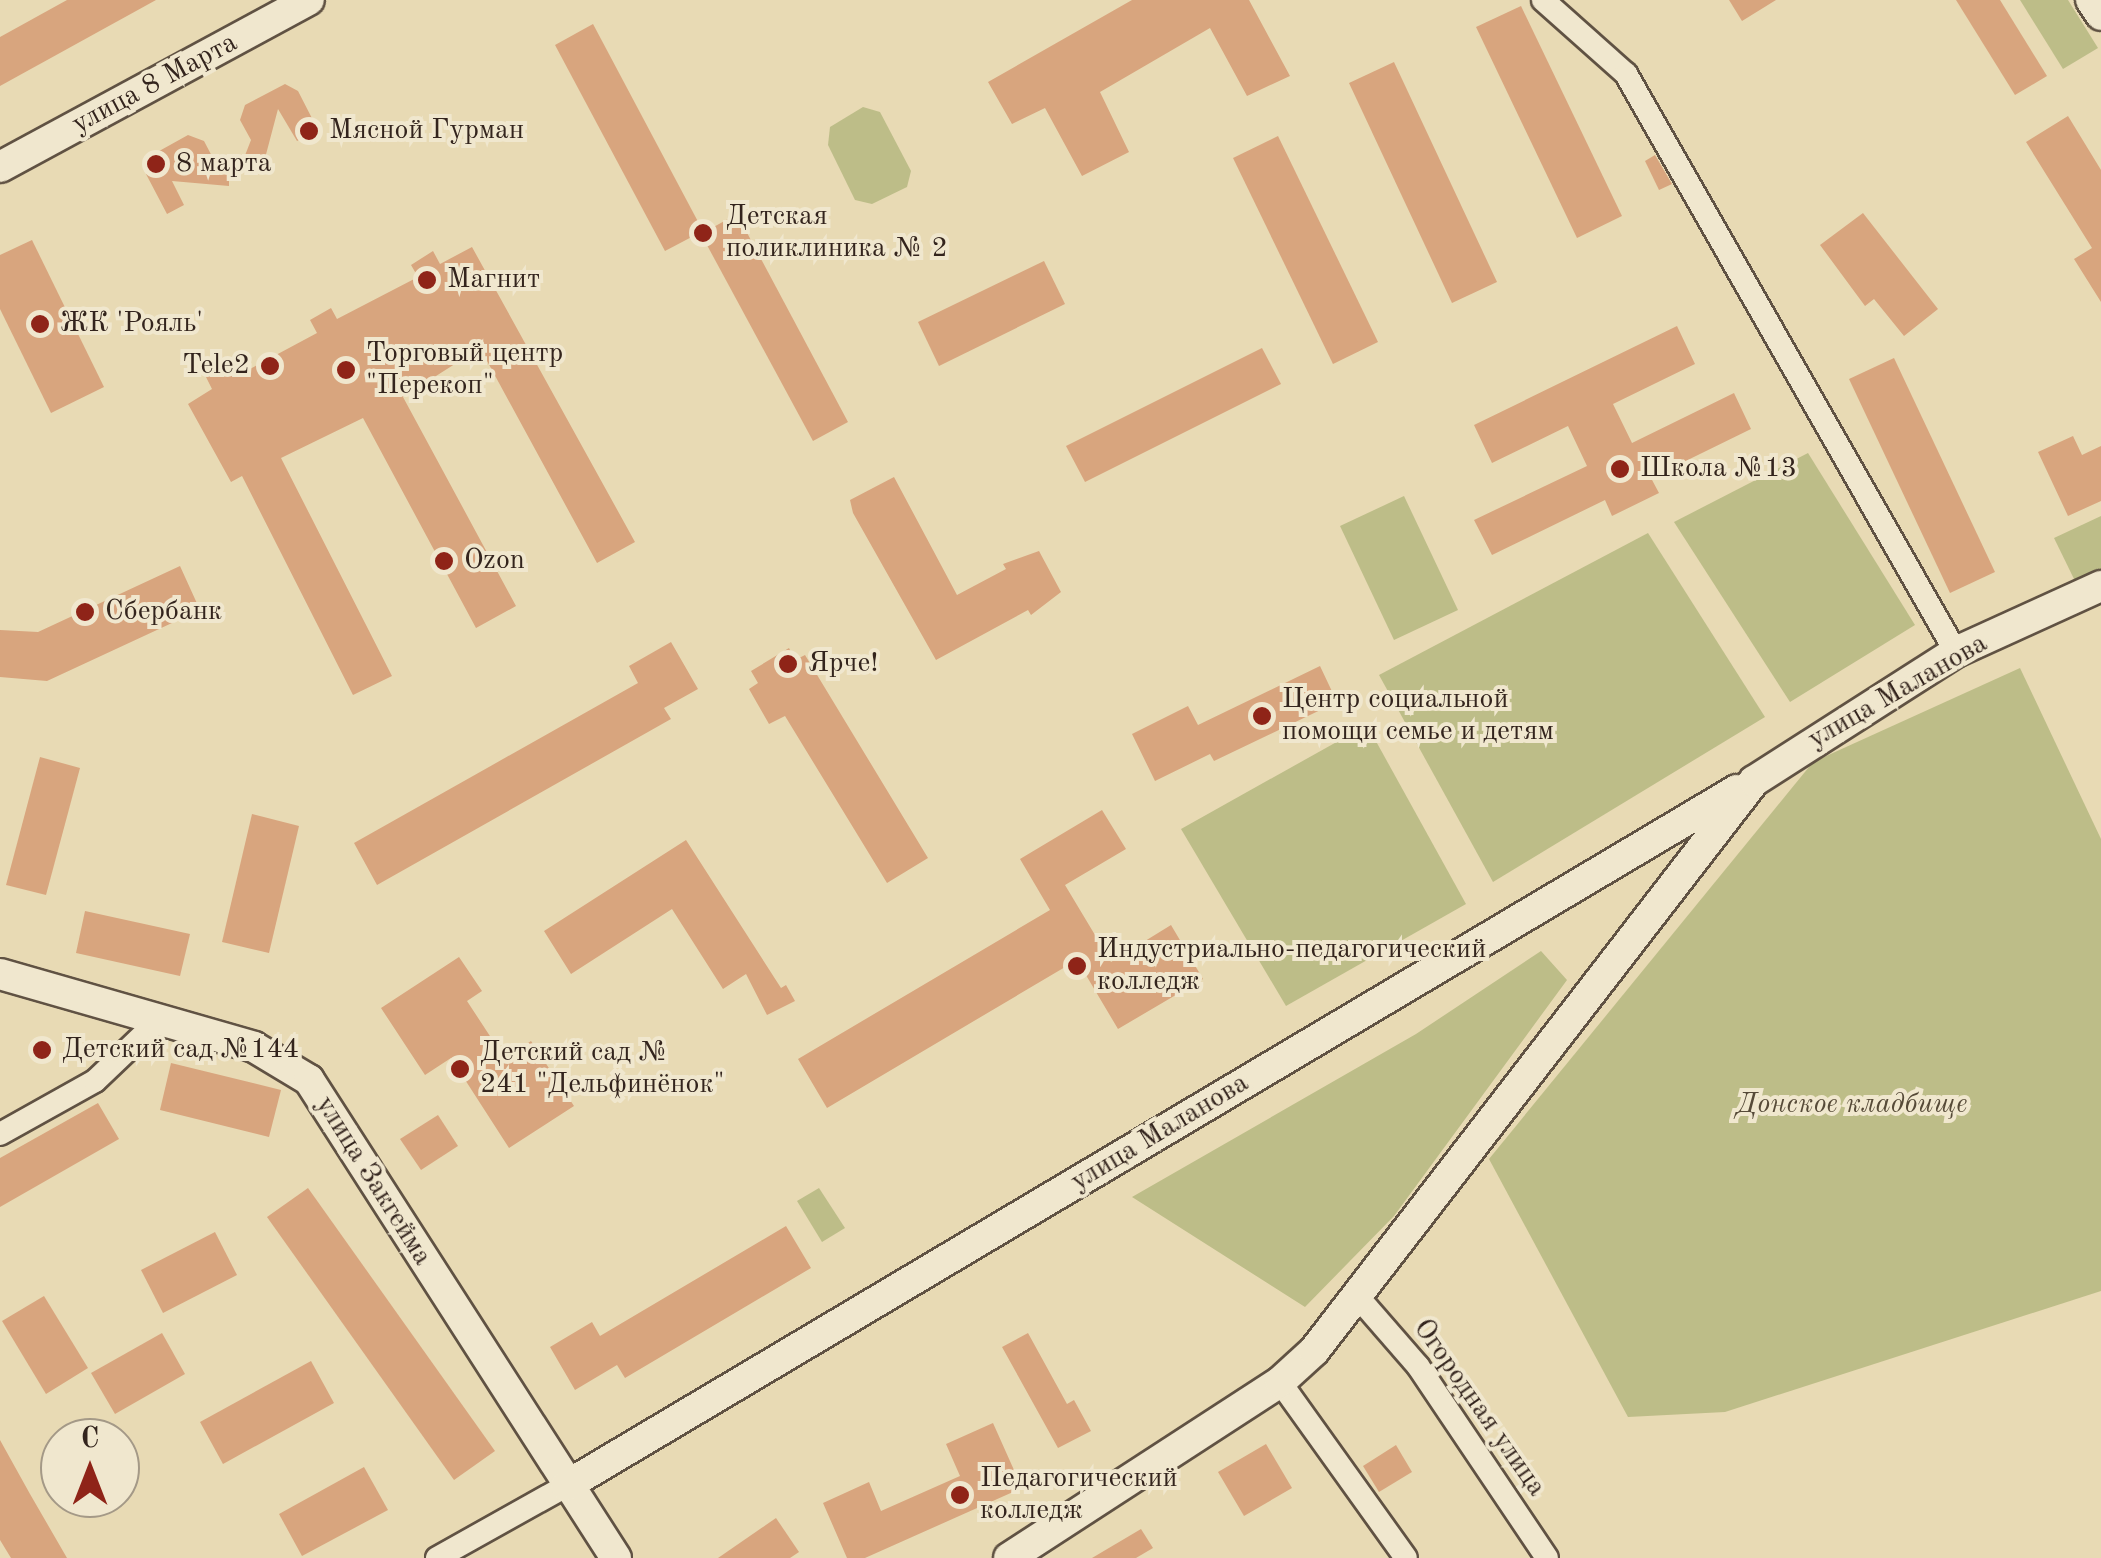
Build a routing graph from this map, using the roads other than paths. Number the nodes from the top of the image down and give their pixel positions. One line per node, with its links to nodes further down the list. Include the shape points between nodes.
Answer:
1 (309, 0): 5 (street, улица 8 Марта)
2 (1543, 0): 7 (street, via 1626,74)
3 (2090, 0): 4 (street)
4 (2101, 15)
5 (0, 168)
6 (2101, 586): 7 (street, улица Маланова)
7 (1956, 652): 8 (street, улица Маланова)
8 (1754, 780): 12 (street, улица Маланова); 14 (street, улица Маланова)
9 (0, 974): 10 (street, улица Закгейма)
10 (159, 1020): 11 (street, via 96,1081); 14 (street, улица Закгейма, via 254,1047 309,1080)
11 (0, 1134)
12 (1358, 1297): 13 (street, улица Маланова); 19 (street, Огородная улица, via 1418,1366)
13 (1280, 1382): 17 (street, улица Маланова); 18 (street)
14 (566, 1486): 15 (street); 16 (street, улица Закгейма)
15 (437, 1558)
16 (616, 1558)
17 (1009, 1558)
18 (1406, 1558)
19 (1547, 1558)

